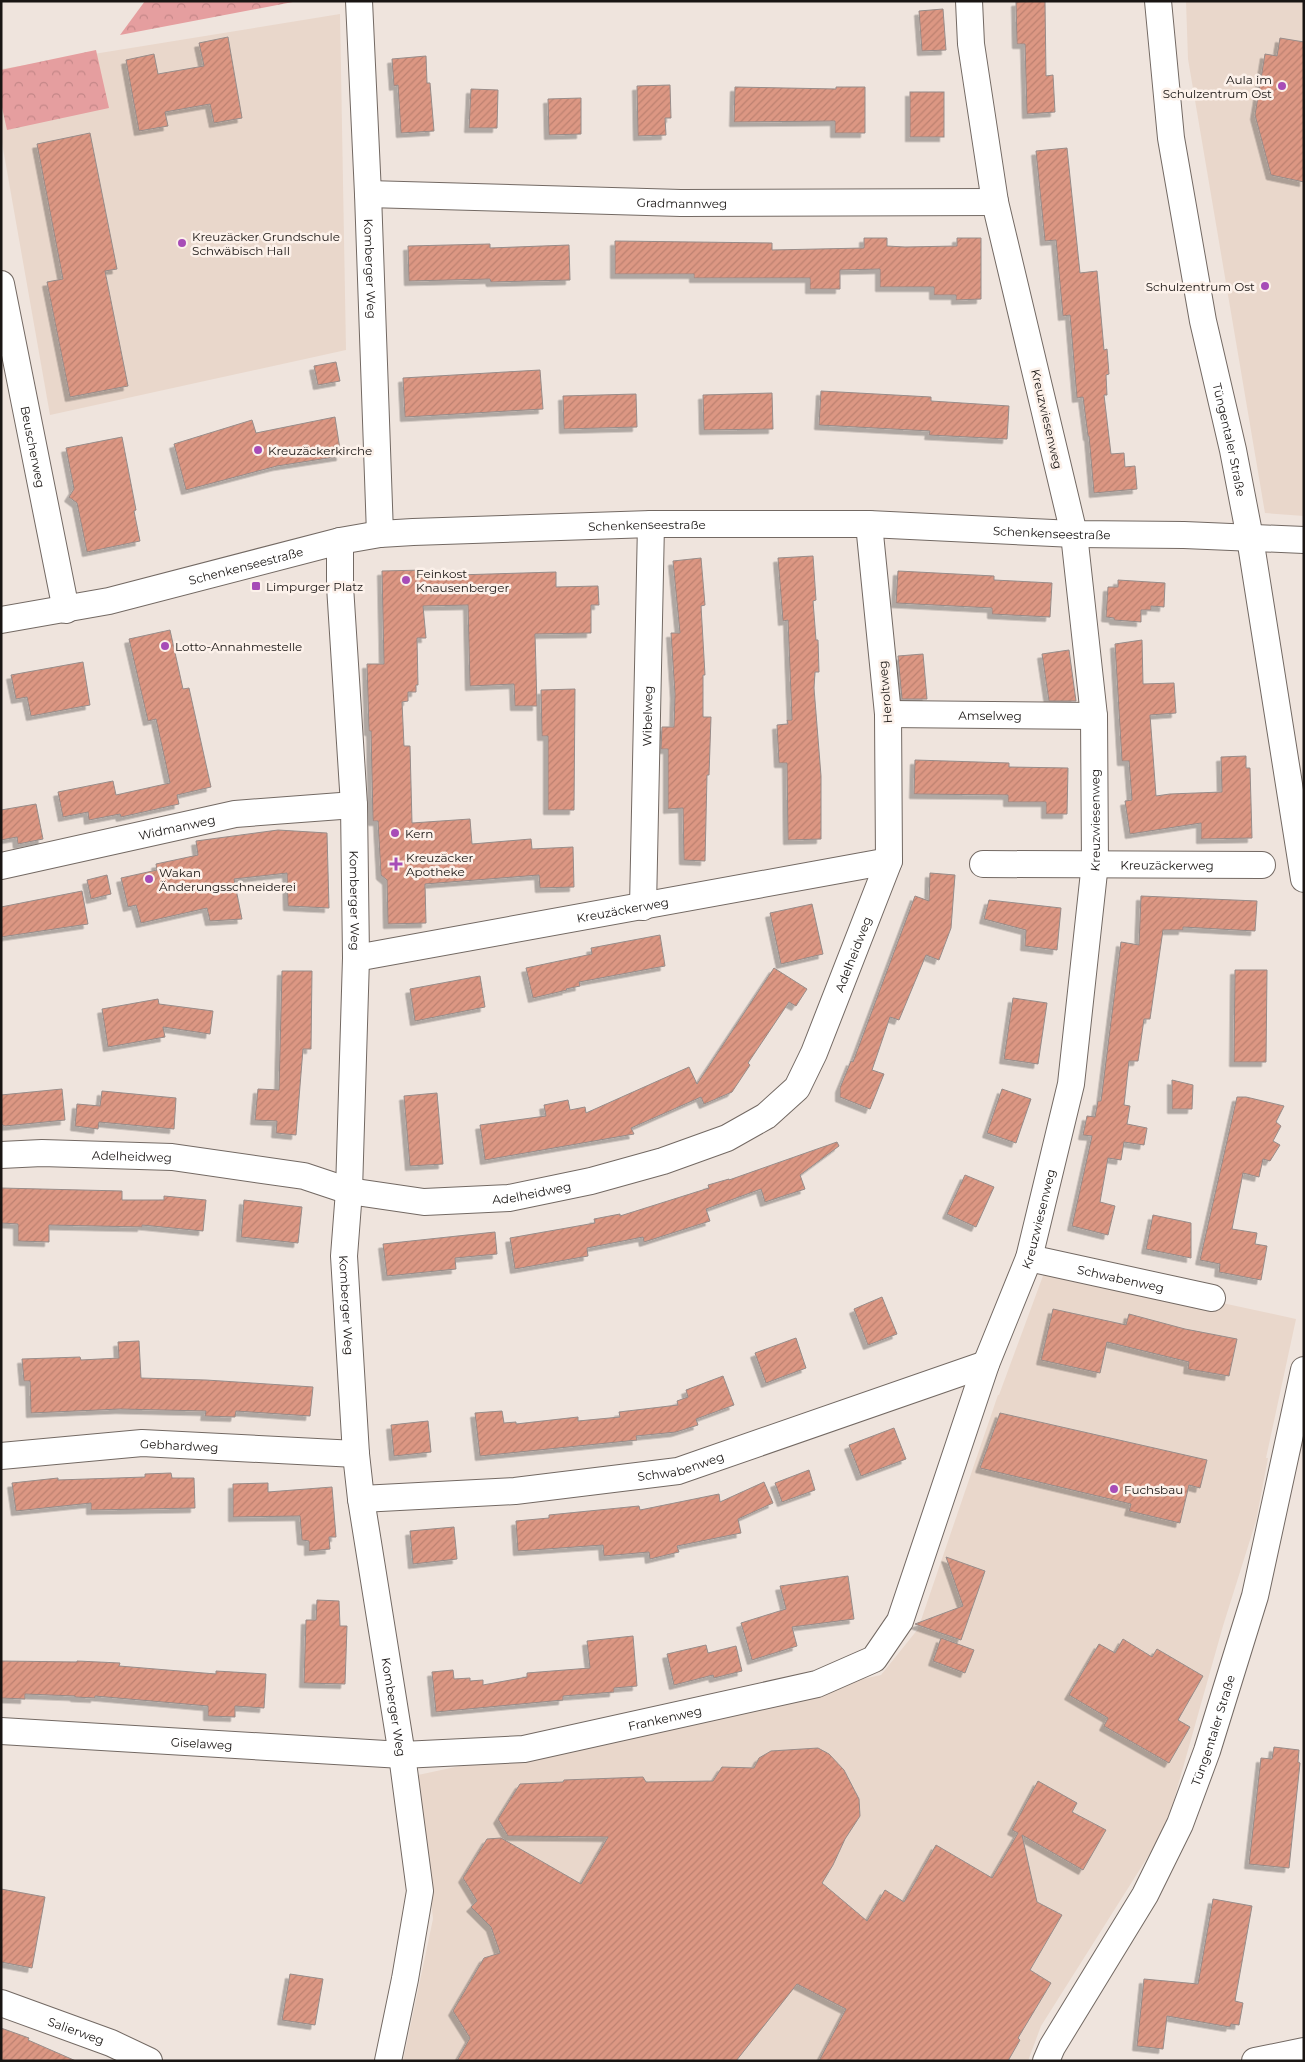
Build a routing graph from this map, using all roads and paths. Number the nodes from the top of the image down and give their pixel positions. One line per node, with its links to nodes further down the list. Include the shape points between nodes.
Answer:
1 (359, 1): 4 (street, Komberger Weg)
2 (969, 1): 5 (street, Kreuzwiesenweg, via 971,44)
3 (1158, 1): 11 (street, Tüngentaler Straße, via 1173,148 1203,321)
4 (368, 194): 5 (street, Gradmannweg, via 681,203); 9 (street, Komberger Weg)
5 (995, 202): 10 (street, Kreuzwiesenweg)
6 (1, 284): 14 (street, Beuscherweg)
7 (652, 524): 8 (street, Schenkenseestraße); 9 (street, Schenkenseestraße); 25 (street, Wibelweg)
8 (869, 524): 10 (street, Schenkenseestraße); 16 (street, Heroltweg)
9 (380, 534): 13 (street, Schenkenseestraße)
10 (1074, 534): 11 (street, Schenkenseestraße); 17 (street, Kreuzwiesenweg)
11 (1250, 538): 12 (street, Schenkenseestraße); 24 (street, Tüngentaler Straße)
12 (1304, 540)
13 (340, 541): 14 (street, Schenkenseestraße); 18 (street, Komberger Weg)
14 (66, 610): 15 (street, Schenkenseestraße)
15 (1, 620)
16 (888, 714): 17 (street, Amselweg); 19 (street, Heroltweg)
17 (1094, 716): 20 (street, Kreuzwiesenweg)
18 (354, 805): 23 (street, Widmanweg, via 235,814); 26 (street, Komberger Weg)
19 (889, 861): 25 (street, Kreuzäckerweg); 28 (street, Adelheidweg, via 814,1053 797,1088 766,1116 727,1138 663,1161 591,1181 509,1198 424,1202)
20 (1095, 863): 21 (street, Kreuzäckerweg); 22 (street, Kreuzäckerweg); 29 (street, Kreuzwiesenweg, via 1071,1084)
21 (983, 864)
22 (1262, 865)
23 (1, 866)
24 (1304, 879)
25 (643, 907): 26 (street, Kreuzäckerweg)
26 (356, 958): 28 (street, Komberger Weg)
27 (1, 1155): 28 (street, Adelheidweg, via 172,1157 304,1176)
28 (349, 1191): 33 (street, Komberger Weg, via 344,1256)
29 (1029, 1258): 30 (street, Schwabenweg); 31 (street, Kreuzwiesenweg)
30 (1212, 1298)
31 (986, 1364): 35 (street, Schwabenweg, via 678,1471 515,1491); 36 (street, Kreuzwiesenweg)
32 (1304, 1370): 44 (street, Tüngentaler Straße, via 1255,1596 1207,1751 1180,1824 1145,1895)
33 (356, 1454): 34 (street, Gebhardweg, via 142,1444); 35 (street, Komberger Weg)
34 (1, 1456)
35 (361, 1499): 38 (street, Komberger Weg)
36 (900, 1621): 38 (street, Frankenweg, via 874,1659 817,1684 524,1749)
37 (1, 1732): 38 (street, Giselaweg)
38 (402, 1755): 43 (street, Komberger Weg, via 420,1891)
39 (1, 2003): 42 (street, Salierweg, via 111,2043)
40 (1304, 2051): 41 (street)
41 (1265, 2060)
42 (149, 2061)
43 (388, 2061)
44 (1046, 2061)

